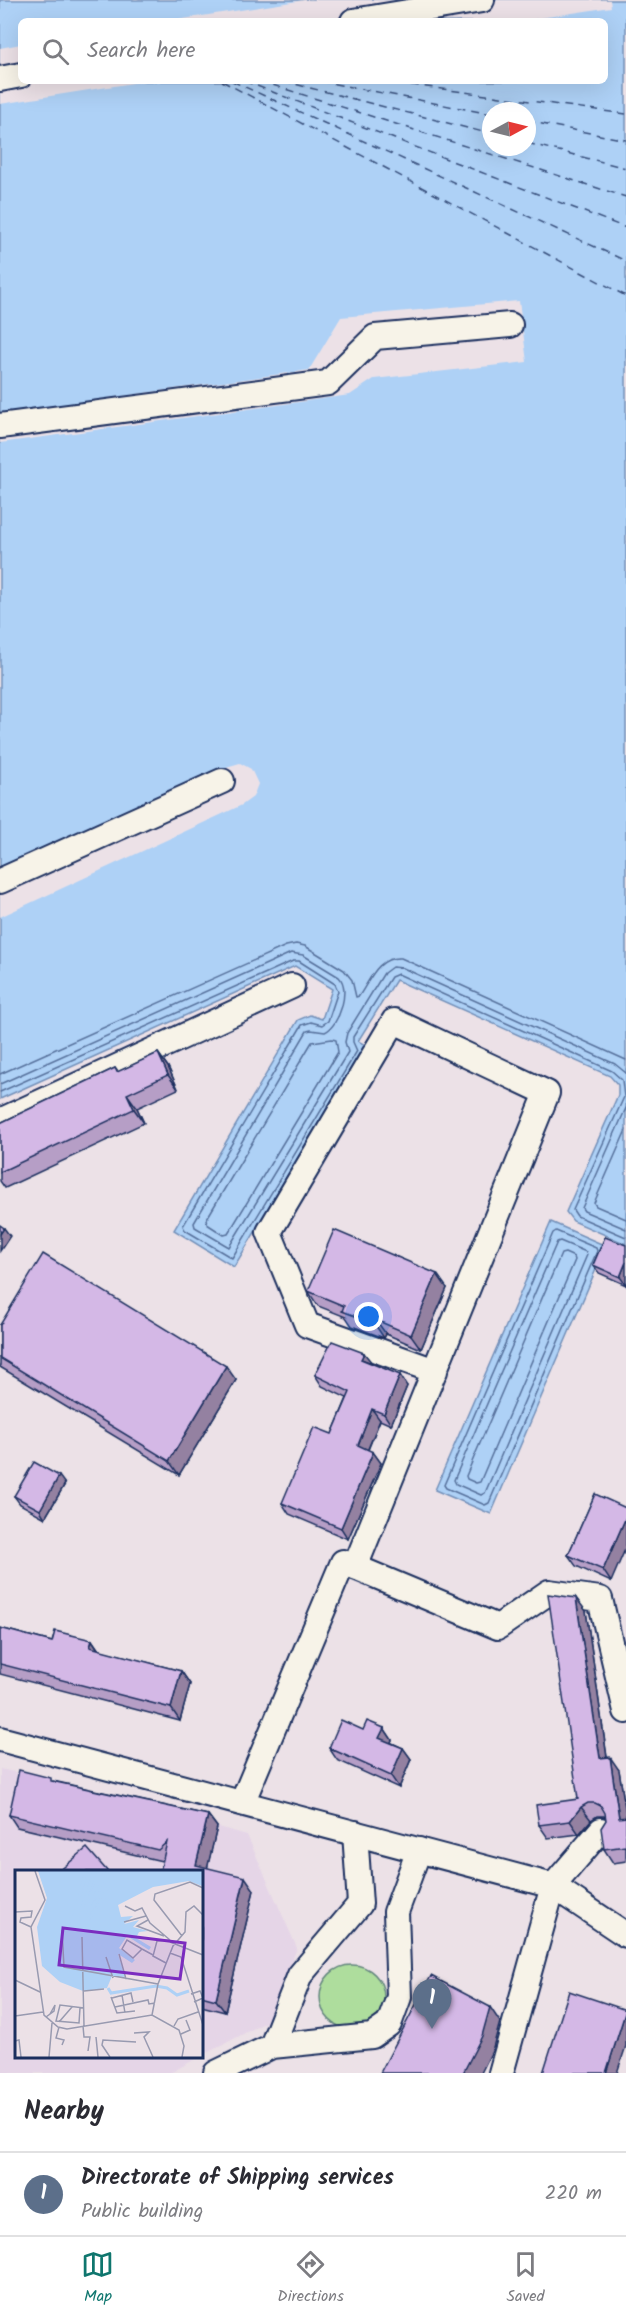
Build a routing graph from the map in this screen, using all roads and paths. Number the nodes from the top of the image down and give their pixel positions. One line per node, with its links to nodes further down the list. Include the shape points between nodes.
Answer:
1 (482, 0): 2 (street)
2 (371, 18)
3 (18, 76): 4 (street)
4 (0, 79)
5 (510, 325): 6 (street, via 375,337 328,383)
6 (0, 426)
7 (222, 781): 8 (street)
8 (0, 881)
9 (292, 986): 10 (street)
10 (0, 1121)
11 (435, 1371): 11 (street, via 547,1093 394,1021 269,1232 307,1325); 12 (street)
12 (355, 1567): 13 (street, via 498,1627 549,1592 600,1599); 15 (street, via 343,1562)
13 (626, 1711)
14 (0, 1739): 15 (street)
15 (242, 1803): 17 (street)
16 (601, 1830): 19 (street)
17 (355, 1833): 18 (street); 21 (street, via 360,1904 300,1975)
18 (419, 1850): 19 (street); 21 (street, via 396,1912 399,1997 389,2024 372,2036)
19 (554, 1886): 20 (street); 23 (street)
20 (626, 1935)
21 (272, 2046): 22 (street)
22 (216, 2073)
23 (501, 2073)

